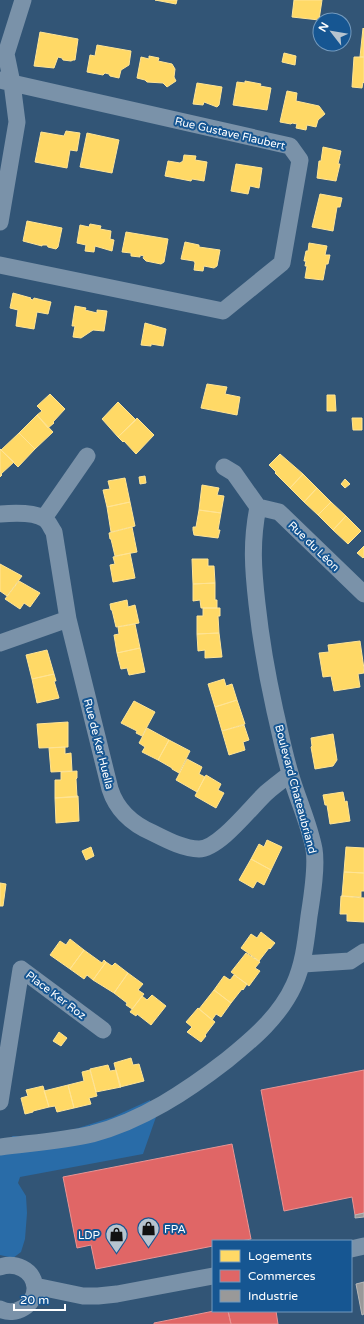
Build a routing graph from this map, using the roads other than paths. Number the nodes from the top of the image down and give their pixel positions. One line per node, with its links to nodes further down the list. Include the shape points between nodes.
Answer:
1 (23, 0): 2 (street, via 6,54)
2 (6, 82): 3 (street, via 17,122); 4 (street, Rue Gustave Flaubert, via 290,146 300,160 282,263 223,311)
3 (0, 222)
4 (0, 265)
5 (87, 456): 9 (street)
6 (224, 467): 7 (street, via 234,473)
7 (258, 507): 10 (street, Rue du Léon, via 279,512); 13 (street, Boulevard Chateaubriand, via 253,550 261,644)
8 (0, 514): 9 (street, via 21,513)
9 (44, 518): 11 (street, Rue de Ker Huella, via 54,532)
10 (364, 594)
11 (68, 619): 12 (street); 13 (street, Rue de Ker Huella, via 112,797 132,822 167,840 186,846 200,849 212,846 266,793)
12 (0, 643)
13 (290, 774): 15 (street, Boulevard Chateaubriand, via 314,851 314,880)
14 (364, 952): 15 (street, via 350,961)
15 (303, 964): 18 (street, Boulevard Chateaubriand, via 294,987 262,1030 245,1046 175,1098 135,1118 93,1134)
16 (103, 1030): 17 (street, Place Ker Roz, via 21,969)
17 (0, 1102)
18 (0, 1147)
19 (364, 1246): 20 (street)
20 (352, 1248)
21 (0, 1267): 23 (street, via 11,1265 22,1268 31,1276)
22 (212, 1276): 23 (street, via 98,1296 83,1296)
23 (35, 1286): 24 (street, via 31,1300 23,1308 14,1311)
24 (1, 1310)

